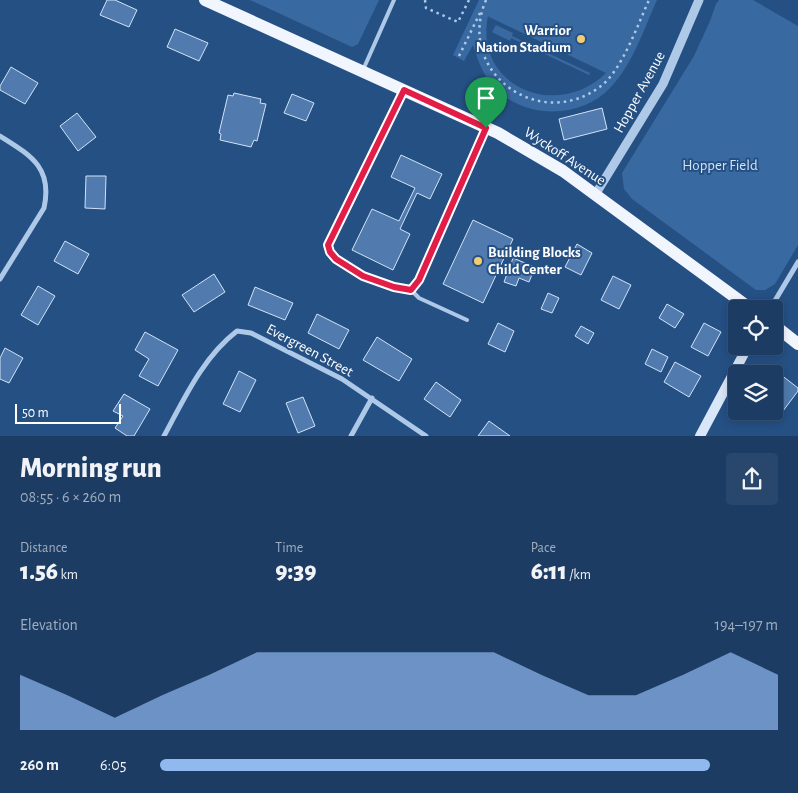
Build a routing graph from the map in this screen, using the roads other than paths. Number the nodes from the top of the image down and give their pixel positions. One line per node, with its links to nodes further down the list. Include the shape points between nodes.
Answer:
1 (206, 0): 4 (main road, Wyckoff Avenue)
2 (394, 0): 4 (lane)
3 (699, 0): 8 (street, Hopper Avenue, via 663,84)
4 (362, 72): 5 (main road, Wyckoff Avenue)
5 (404, 90): 6 (main road, Wyckoff Avenue); 11 (lane, via 328,245 336,259 363,276)
6 (486, 128): 8 (main road, Wyckoff Avenue, via 531,151); 11 (lane, via 419,280)
7 (0, 136): 10 (street, via 35,160 42,170 47,195 44,208)
8 (596, 195): 12 (main road, Wyckoff Avenue)
9 (798, 262): 13 (street)
10 (0, 279)
11 (411, 290): 14 (lane, via 419,298)
12 (739, 300)
13 (775, 300)
14 (467, 320)
15 (783, 332): 16 (main road)
16 (798, 344)
17 (743, 355): 22 (main road)
18 (372, 398): 19 (street, Evergreen Street, via 270,342 251,333 237,332 211,356); 20 (street); 21 (street, Evergreen Street)
19 (164, 436)
20 (351, 436)
21 (426, 436)
22 (700, 436)

